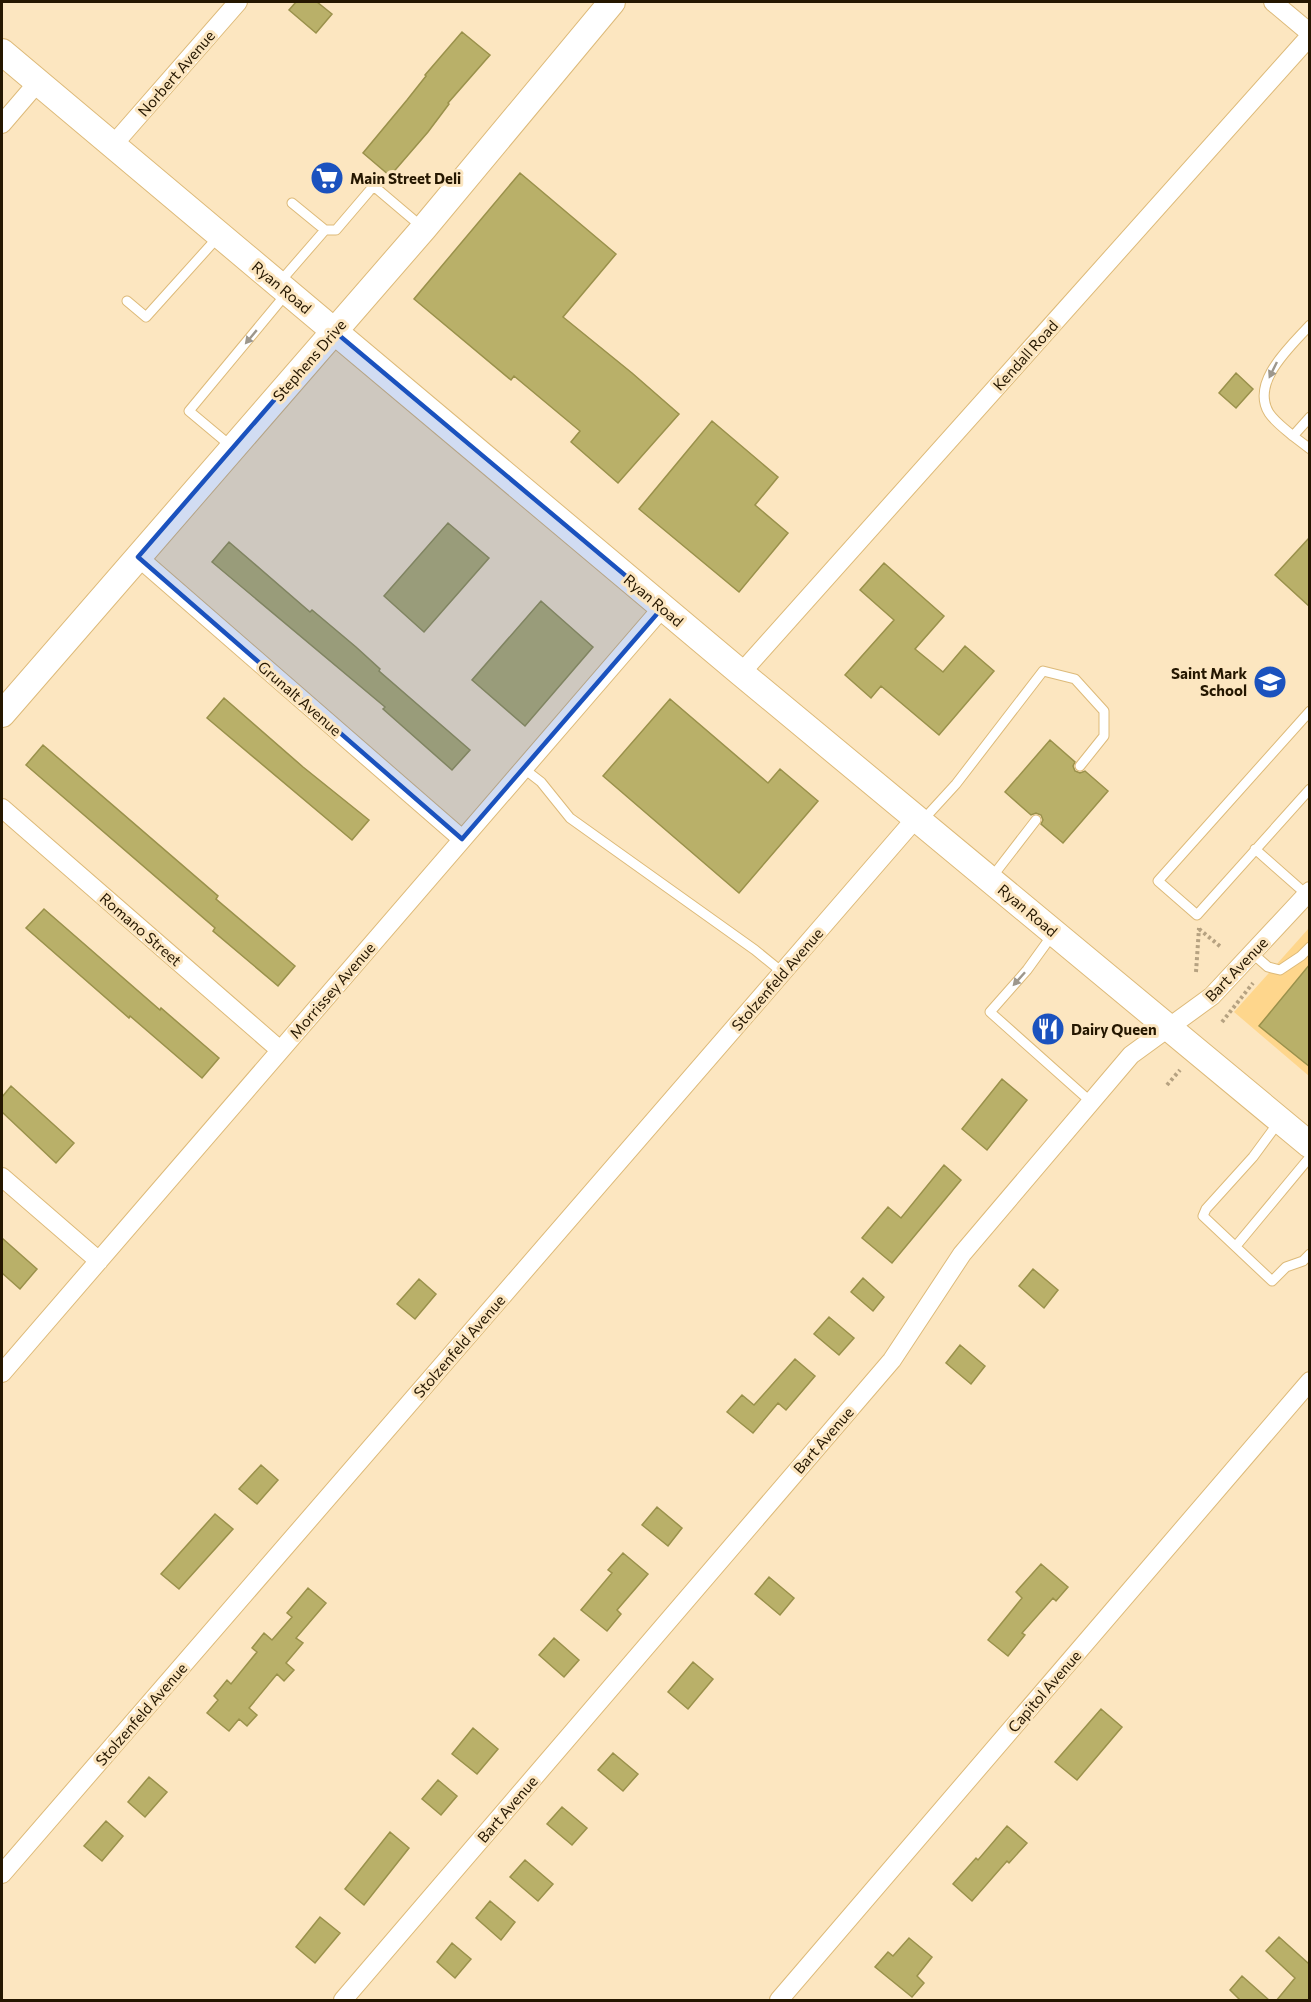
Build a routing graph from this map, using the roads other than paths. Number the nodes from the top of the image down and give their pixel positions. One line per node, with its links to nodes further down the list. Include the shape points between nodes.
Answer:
1 (238, 2): 8 (street, Norbert Avenue)
2 (612, 2): 10 (main road, Stephens Drive)
3 (1273, 2): 4 (street)
4 (1310, 35): 23 (street, Kendall Road)
5 (2, 52): 6 (main road, Ryan Road)
6 (38, 82): 7 (street); 8 (main road, Ryan Road)
7 (2, 124)
8 (113, 145): 12 (main road, Ryan Road)
9 (292, 203): 11 (lane)
10 (424, 228): 11 (lane, via 376,188 336,230); 16 (main road, Stephens Drive)
11 (325, 230): 13 (lane)
12 (219, 235): 13 (main road, Ryan Road); 14 (lane, via 146,317)
13 (283, 288): 16 (main road, Ryan Road); 19 (lane, one-way to 19, via 189,411)
14 (127, 301)
15 (1310, 325): 18 (lane, one-way to 18, via 1275,364 1266,389 1268,412)
16 (334, 331): 19 (main road, Stephens Drive); 22 (main road, Ryan Road)
17 (1310, 417): 18 (lane)
18 (1293, 436): 20 (lane)
19 (233, 447): 21 (main road, Stephens Drive)
20 (1310, 448)
21 (138, 557): 25 (main road, Stephens Drive); 32 (street, Grunalt Avenue)
22 (663, 607): 23 (main road, Ryan Road); 27 (street, Morrissey Avenue)
23 (741, 673): 30 (main road, Ryan Road)
24 (1310, 711): 33 (lane, via 1158,881 1197,915)
25 (2, 714)
26 (1080, 766): 30 (lane, via 1104,736 1104,711 1075,679 1043,671 956,784)
27 (523, 768): 32 (street, Morrissey Avenue); 39 (lane, via 541,782 570,818)
28 (1310, 789): 33 (lane)
29 (2, 808): 41 (street, Romano Street)
30 (919, 820): 34 (main road, Ryan Road); 39 (street, Stolzenfeld Avenue)
31 (1036, 820): 34 (lane)
32 (462, 839): 41 (street, Morrissey Avenue)
33 (1255, 849): 35 (lane)
34 (990, 879): 36 (main road, Ryan Road)
35 (1308, 892): 38 (street, Bart Avenue)
36 (1054, 932): 40 (main road, Ryan Road); 42 (lane, one-way to 42, via 990,1012)
37 (1310, 946): 38 (lane, via 1280,970 1268,967)
38 (1252, 953): 40 (street, Bart Avenue, via 1212,996)
39 (782, 972): 52 (street, Stolzenfeld Avenue)
40 (1169, 1028): 42 (street, Bart Avenue, via 1131,1055); 43 (main road, Ryan Road)
41 (280, 1050): 49 (street, Morrissey Avenue)
42 (1091, 1102): 53 (street, Bart Avenue, via 962,1254 892,1360)
43 (1280, 1120): 44 (main road, Ryan Road); 47 (lane, via 1203,1216)
44 (1310, 1145)
45 (1310, 1157): 47 (lane)
46 (2, 1176): 49 (street)
47 (1236, 1246): 48 (lane, via 1272,1281 1286,1267)
48 (1310, 1254)
49 (99, 1261): 50 (street, Morrissey Avenue)
50 (2, 1373)
51 (1310, 1381): 54 (street, Capitol Avenue)
52 (2, 1875)
53 (343, 2001)
54 (779, 2001)

